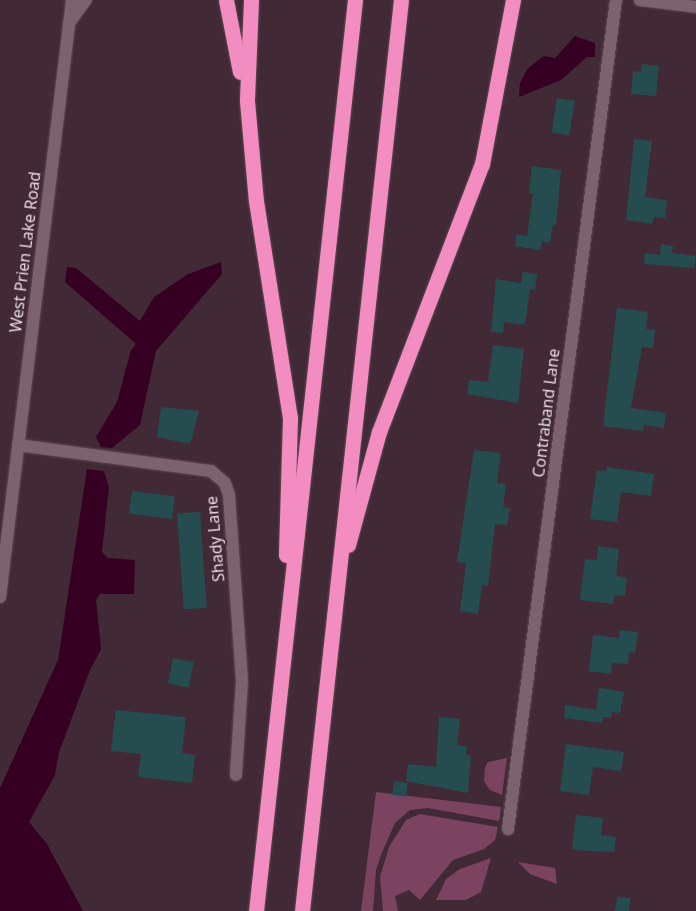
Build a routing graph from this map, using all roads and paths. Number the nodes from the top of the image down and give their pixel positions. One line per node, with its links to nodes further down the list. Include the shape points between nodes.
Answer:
1 (72, 0): 11 (street, West Prien Lake Road)
2 (86, 0): 11 (street)
3 (226, 0): 12 (highway)
4 (251, 0): 12 (highway, via 247,47)
5 (355, 0): 16 (highway)
6 (401, 0): 15 (highway)
7 (513, 0): 15 (highway, via 482,164 379,432)
8 (616, 0): 18 (street, Contraband Lane)
9 (640, 0): 10 (street)
10 (696, 7)
11 (69, 23): 13 (street, West Prien Lake Road)
12 (249, 126): 16 (highway, via 256,201 290,418)
13 (18, 445): 14 (street, West Prien Lake Road); 17 (street, Shady Lane, via 211,472 225,483 230,495 242,681)
14 (0, 597)
15 (334, 604): 20 (highway)
16 (285, 654): 19 (highway)
17 (236, 775)
18 (508, 829)
19 (256, 911)
20 (302, 911)

